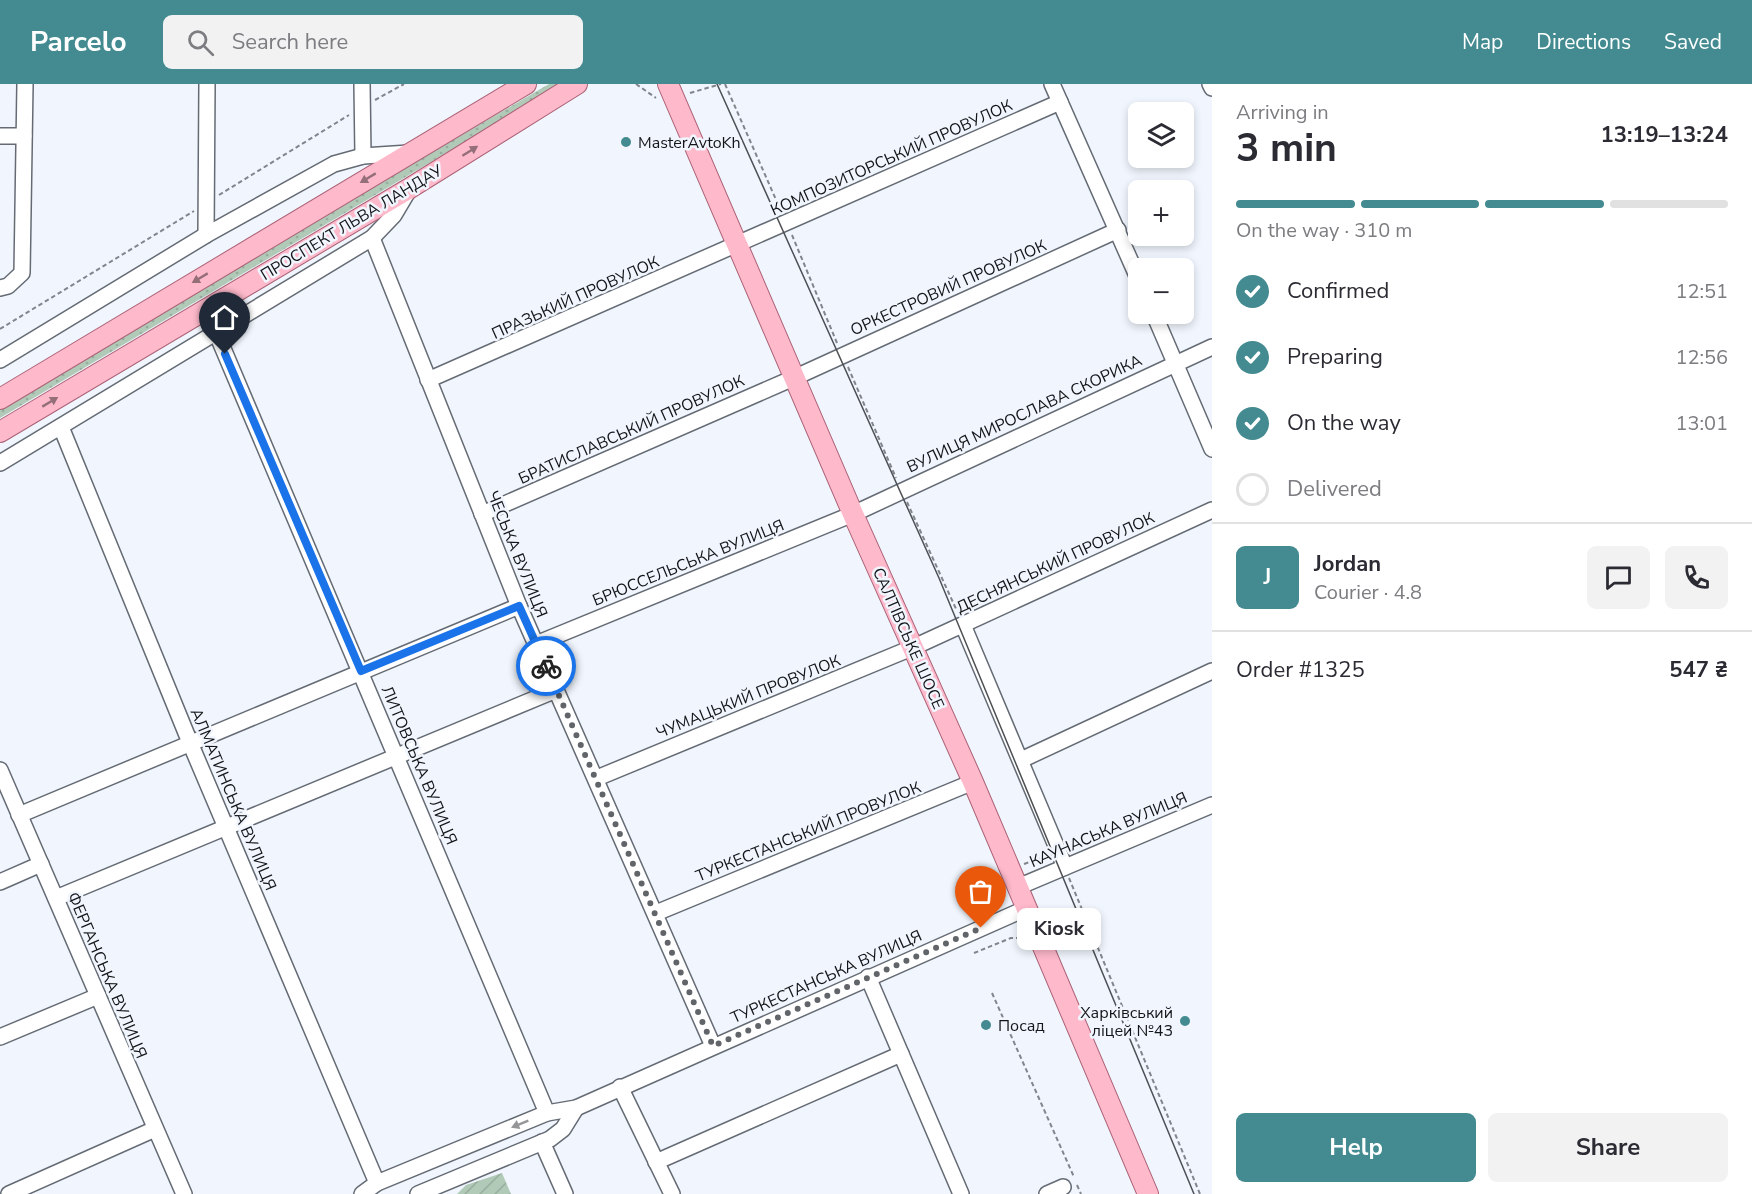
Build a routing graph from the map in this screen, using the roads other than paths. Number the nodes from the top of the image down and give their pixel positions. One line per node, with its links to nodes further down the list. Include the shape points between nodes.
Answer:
1 (25, 84): 10 (street)
2 (207, 84): 15 (street)
3 (362, 84): 12 (street)
4 (526, 84): 11 (main road, ПРОСПЕКТ ЛЬВА ЛАНДАУ)
5 (577, 84): 13 (main road, ПРОСПЕКТ ЛЬВА ЛАНДАУ, one-way to 5)
6 (668, 84): 17 (main road, САЛТІВСЬКЕ ШОСЕ)
7 (1052, 84): 8 (street)
8 (1060, 102): 14 (street); 17 (street, КОМПОЗИТОРСЬКИЙ ПРОВУЛОК)
9 (0, 136): 10 (street)
10 (24, 136): 19 (street, via 22,273)
11 (409, 153): 12 (street); 27 (main road, ПРОСПЕКТ ЛЬВА ЛАНДАУ, one-way to 27)
12 (363, 156): 15 (street, via 334,164)
13 (410, 188): 16 (street, via 394,215); 29 (main road, ПРОСПЕКТ ЛЬВА ЛАНДАУ, one-way to 13)
14 (1118, 230): 18 (street); 25 (street, ОРКЕСТРОВИЙ ПРОВУЛОК)
15 (206, 235): 23 (street)
16 (372, 238): 21 (street); 26 (street, ЧЕСЬКА ВУЛИЦЯ)
17 (737, 246): 25 (main road, САЛТІВСЬКЕ ШОСЕ); 26 (street, ПРАЗЬКИЙ ПРОВУЛОК)
18 (1130, 258)
19 (0, 288)
20 (1158, 324): 24 (street)
21 (216, 332): 28 (street); 39 (street, ЛИТОВСЬКА ВУЛИЦЯ)
22 (1212, 347): 24 (street, ВУЛИЦЯ МИРОСЛАВА СКОРИКА)
23 (0, 360)
24 (1175, 363): 30 (street); 34 (street, ВУЛИЦЯ МИРОСЛАВА СКОРИКА)
25 (794, 377): 33 (street, БРАТИСЛАВСЬКИЙ ПРОВУЛОК); 34 (main road, САЛТІВСЬКЕ ШОСЕ)
26 (428, 381): 33 (street, ЧЕСЬКА ВУЛИЦЯ)
27 (0, 399)
28 (61, 427): 31 (street); 42 (street, АЛМАТИНСЬКА ВУЛИЦЯ)
29 (0, 432)
30 (1212, 449)
31 (0, 463)
32 (1212, 510): 36 (street, ДЕСНЯНСЬКИЙ ПРОВУЛОК)
33 (482, 514): 35 (street, ЧЕСЬКА ВУЛИЦЯ)
34 (853, 514): 37 (street, БРЮССЕЛЬСЬКА ВУЛИЦЯ); 38 (main road, САЛТІВСЬКЕ ШОСЕ)
35 (519, 606): 37 (street, ЧЕСЬКА ВУЛИЦЯ); 39 (street)
36 (963, 625): 38 (street, ДЕСНЯНСЬКИЙ ПРОВУЛОК); 44 (street)
37 (536, 644): 41 (street, ЧЕСЬКА ВУЛИЦЯ)
38 (914, 647): 46 (street, ЧУМАЦЬКИЙ ПРОВУЛОК); 47 (main road, САЛТІВСЬКЕ ШОСЕ)
39 (361, 671): 42 (street); 43 (street, ЛИТОВСЬКА ВУЛИЦЯ)
40 (1212, 671): 44 (street)
41 (556, 690): 43 (street); 46 (street, ЧЕСЬКА ВУЛИЦЯ)
42 (191, 745): 49 (street); 50 (street, АЛМАТИНСЬКА ВУЛИЦЯ)
43 (396, 757): 50 (street); 65 (street, ЛИТОВСЬКА ВУЛИЦЯ)
44 (1021, 760): 52 (street)
45 (0, 770): 49 (street, ФЕРГАНСЬКА ВУЛИЦЯ)
46 (597, 778): 57 (street, ЧЕСЬКА ВУЛИЦЯ)
47 (974, 782): 54 (main road, САЛТІВСЬКЕ ШОСЕ); 57 (street, ТУРКЕСТАНСЬКИЙ ПРОВУЛОК)
48 (1212, 805): 52 (street, КАУНАСЬКА ВУЛИЦЯ)
49 (19, 815): 51 (street, ФЕРГАНСЬКА ВУЛИЦЯ)
50 (226, 827): 55 (street); 69 (street, АЛМАТИНСЬКА ВУЛИЦЯ)
51 (41, 864): 53 (street); 55 (street, ФЕРГАНСЬКА ВУЛИЦЯ)
52 (1065, 867): 54 (street, КАУНАСЬКА ВУЛИЦЯ)
53 (0, 882)
54 (1018, 887): 56 (main road, САЛТІВСЬКЕ ШОСЕ)
55 (56, 898): 59 (street, ФЕРГАНСЬКА ВУЛИЦЯ)
56 (1027, 908): 58 (street, ТУРКЕСТАНСЬКА ВУЛИЦЯ); 80 (main road, САЛТІВСЬКЕ ШОСЕ)
57 (656, 913): 61 (street, ЧЕСЬКА ВУЛИЦЯ)
58 (868, 977): 61 (street, ТУРКЕСТАНСЬКА ВУЛИЦЯ); 62 (street)
59 (98, 996): 60 (street); 66 (street, ФЕРГАНСЬКА ВУЛИЦЯ)
60 (0, 1037)
61 (713, 1046): 63 (street, ТУРКЕСТАНСЬКА ВУЛИЦЯ)
62 (902, 1054): 68 (street); 78 (street)
63 (620, 1087): 64 (street, ТУРКЕСТАНСЬКА ВУЛИЦЯ); 68 (street)
64 (576, 1108): 65 (street, ТУРКЕСТАНСЬКА ВУЛИЦЯ); 67 (street, ТУРКЕСТАНСЬКА ВУЛИЦЯ, via 563,1129)
65 (548, 1113): 69 (street, ТУРКЕСТАНСЬКА ВУЛИЦЯ, one-way to 69)
66 (155, 1129): 72 (street); 73 (street, ФЕРГАНСЬКА ВУЛИЦЯ)
67 (542, 1142): 70 (street, ТУРКЕСТАНСЬКА ВУЛИЦЯ); 76 (street)
68 (656, 1162): 77 (street)
69 (377, 1183): 74 (street, ТУРКЕСТАНСЬКА ВУЛИЦЯ)
70 (453, 1187): 75 (street, ТУРКЕСТАНСЬКА ВУЛИЦЯ)
71 (1063, 1187): 79 (street)
72 (9, 1194)
73 (184, 1194)
74 (362, 1194)
75 (418, 1194)
76 (565, 1194)
77 (672, 1194)
78 (961, 1194)
79 (1047, 1194)
80 (1148, 1194)

